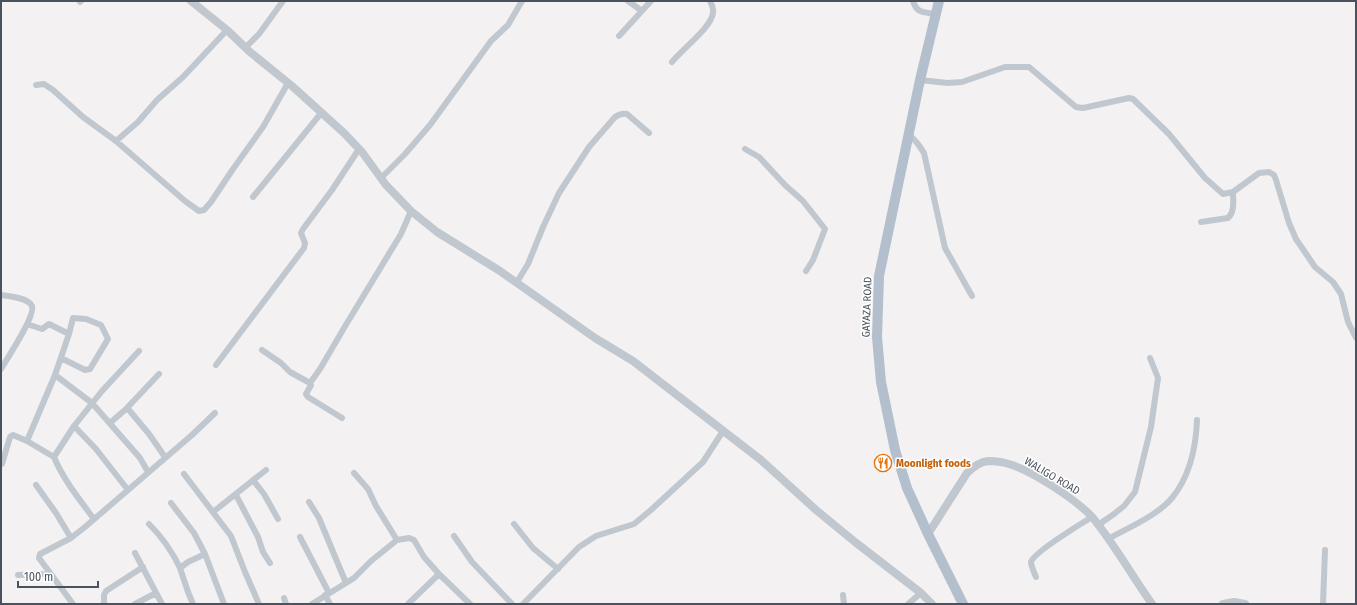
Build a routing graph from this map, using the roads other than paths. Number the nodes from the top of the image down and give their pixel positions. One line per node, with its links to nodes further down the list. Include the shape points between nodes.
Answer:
1 (191, 1): 11 (street)
2 (283, 1): 13 (street, via 259,34)
3 (522, 1): 24 (street, via 508,25 492,41 430,125)
4 (628, 1): 9 (street)
5 (651, 1): 9 (street)
6 (710, 1): 14 (street, via 714,7 709,23)
7 (913, 1): 10 (street, via 915,8 920,11)
8 (939, 1): 10 (main road, GAYAZA ROAD)
9 (642, 11): 12 (street)
10 (936, 14): 15 (main road, GAYAZA ROAD)
11 (227, 30): 13 (street); 21 (street, via 138,122)
12 (619, 36)
13 (245, 48): 16 (street)
14 (672, 62)
15 (920, 80): 19 (main road, GAYAZA ROAD); 25 (street, via 948,84 962,82 1004,67 1022,66 1033,69 1076,107 1133,99 1169,134 1205,178 1223,194)
16 (288, 83): 18 (street); 21 (street, via 263,127 204,210 200,211 185,201)
17 (36, 85): 21 (street, via 44,84)
18 (322, 112): 22 (street); 26 (street)
19 (908, 132): 32 (street, via 924,153 945,248); 74 (main road, GAYAZA ROAD, via 879,276 877,337 881,382 893,443 907,488)
20 (650, 133): 30 (street, via 624,113 619,114 610,123 589,147 559,193 528,264)
21 (116, 141)
22 (359, 149): 24 (street); 40 (street, via 303,229 301,233 304,248)
23 (745, 149): 29 (street, via 759,157 803,201 825,229)
24 (381, 178): 27 (street)
25 (1233, 192): 28 (street, via 1233,212 1228,218); 35 (street, via 1259,173 1269,172 1274,175 1296,239 1315,267 1333,282 1341,294 1348,322)
26 (253, 197)
27 (411, 211): 30 (street, via 437,232); 44 (street, via 398,240)
28 (1201, 222)
29 (806, 272)
30 (516, 282): 52 (street, via 595,338 633,361)
31 (1, 295): 33 (street, via 28,301 32,306 32,314)
32 (972, 296)
33 (27, 324): 34 (street, via 42,329 49,324); 41 (street)
34 (69, 334): 38 (street); 38 (street, via 73,318 86,319 101,325 108,338 90,369 85,370)
35 (1356, 338)
36 (262, 350): 44 (street, via 290,372)
37 (138, 351): 45 (street)
38 (61, 358): 42 (street)
39 (1150, 358): 73 (street, via 1158,378 1151,427 1134,492 1124,506)
40 (216, 365)
41 (1, 369)
42 (55, 374): 45 (street); 53 (street)
43 (159, 374): 46 (street)
44 (310, 383): 48 (street, via 306,394 308,397)
45 (92, 403): 50 (street); 51 (street)
46 (126, 409): 50 (street); 55 (street, via 149,434)
47 (215, 413): 55 (street)
48 (342, 418)
49 (1197, 420): 78 (street, via 1192,458 1172,498 1157,511)
50 (110, 423): 58 (street, via 140,458)
51 (74, 426): 54 (street); 63 (street)
52 (723, 431): 86 (street, via 703,462 651,510 634,524 596,536 586,542); 93 (street, via 761,460 850,538)
53 (27, 441): 54 (street); 56 (street, via 11,436)
54 (54, 457): 69 (street, via 65,479)
55 (165, 457): 58 (street)
56 (1, 463)
57 (266, 470): 61 (street)
58 (148, 472): 63 (street)
59 (354, 473): 79 (street, via 368,489)
60 (184, 474): 67 (street)
61 (253, 480): 64 (street); 70 (street)
62 (36, 485): 77 (street)
63 (128, 490): 69 (street)
64 (236, 495): 67 (street); 83 (street)
65 (309, 502): 91 (street, via 319,518)
66 (171, 503): 82 (street, via 192,529)
67 (213, 512): 102 (street, via 231,536)
68 (1092, 517): 73 (street, WALIGO ROAD); 74 (street, WALIGO ROAD, via 1069,497 1012,464 986,461 967,473); 90 (street, via 1032,559)
69 (94, 519): 77 (street)
70 (278, 519)
71 (149, 524): 85 (street, via 173,553)
72 (514, 524): 86 (street, via 533,548)
73 (1098, 525): 78 (street, WALIGO ROAD)
74 (928, 534): 112 (main road, GAYAZA ROAD)
75 (454, 536): 107 (street, via 472,562)
76 (300, 537): 94 (street)
77 (71, 538): 87 (street, via 40,554 39,558)
78 (1108, 539): 113 (street, WALIGO ROAD)
79 (397, 540): 88 (street, via 414,540 426,560); 91 (street)
80 (1325, 550): 116 (street)
81 (135, 553): 84 (street)
82 (205, 554): 85 (street); 101 (street)
83 (270, 564)
84 (143, 567): 92 (street); 96 (street, via 106,591)
85 (180, 568): 100 (street)
86 (558, 569): 108 (street)
87 (49, 572): 89 (street); 97 (street)
88 (439, 574): 105 (street); 106 (street)
89 (18, 575)
90 (1036, 577)
91 (346, 583): 94 (street)
92 (156, 593): 98 (street); 99 (street)
93 (922, 593): 110 (street); 111 (street)
94 (327, 594): 103 (street); 104 (street)
95 (843, 595): 109 (street)
96 (104, 602)
97 (73, 604)
98 (135, 604)
99 (162, 604)
100 (193, 604)
101 (224, 604)
102 (259, 604)
103 (312, 604)
104 (330, 604)
105 (408, 604)
106 (470, 604)
107 (512, 604)
108 (523, 604)
109 (844, 604)
110 (908, 604)
111 (932, 604)
112 (963, 604)
113 (1152, 604)
114 (1223, 604): 115 (street)
115 (1246, 604)
116 (1323, 604)

